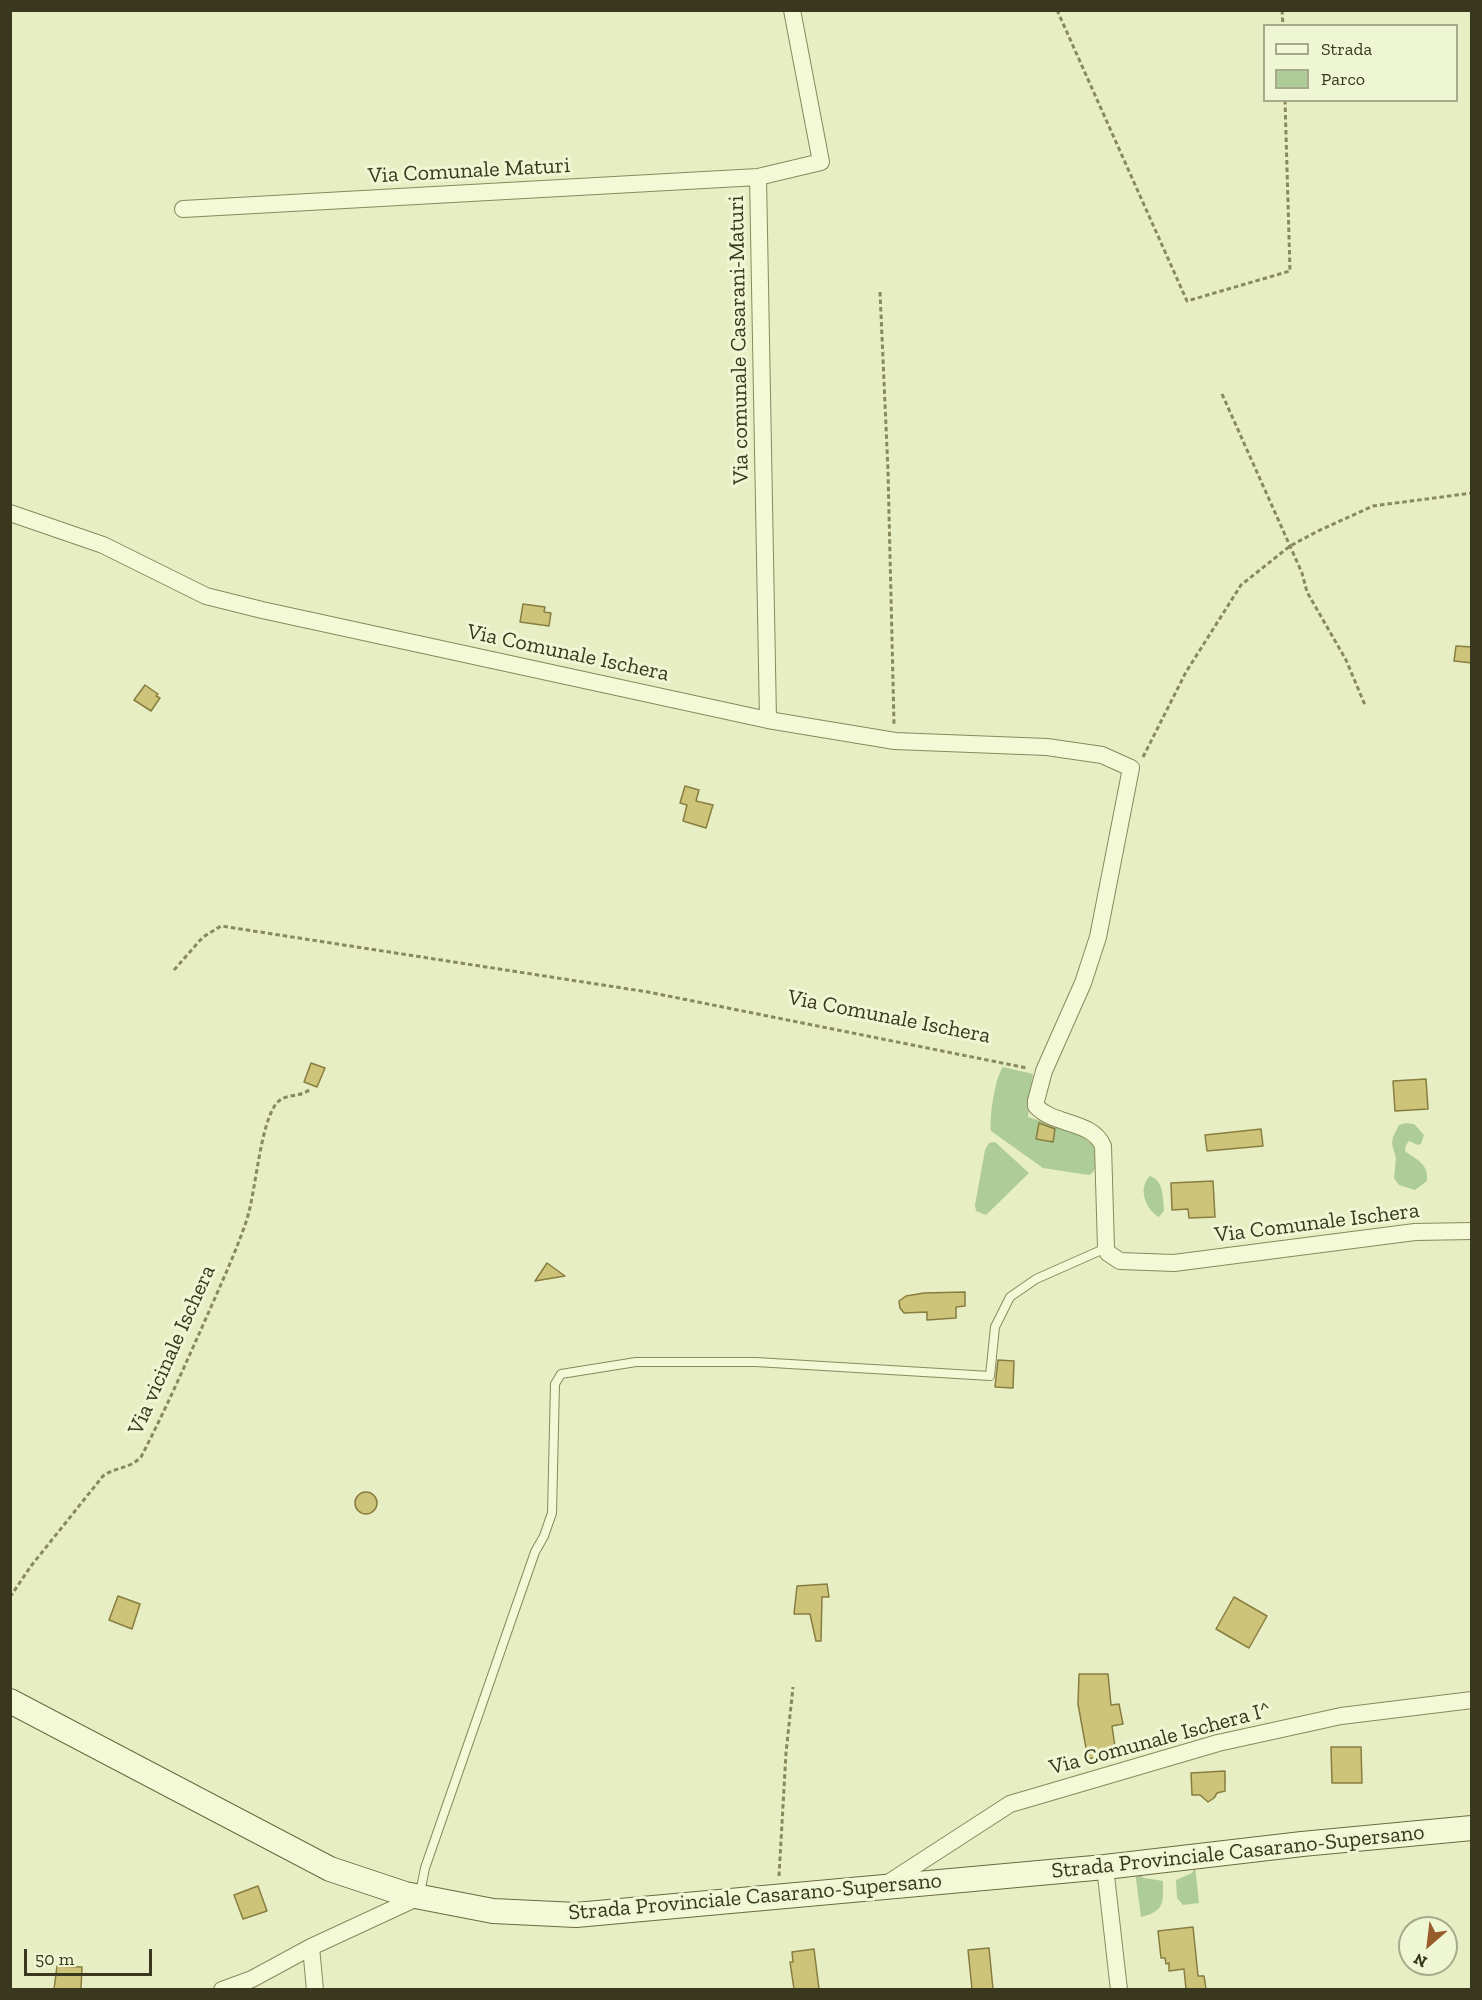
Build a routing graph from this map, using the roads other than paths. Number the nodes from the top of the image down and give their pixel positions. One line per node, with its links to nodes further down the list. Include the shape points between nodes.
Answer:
1 (792, 10): 2 (street, Via comunale Casarani-Maturi, via 821,162)
2 (758, 177): 3 (street, Via Comunale Maturi); 5 (street, Via comunale Casarani-Maturi)
3 (183, 209)
4 (10, 513): 5 (street, Via Comunale Ischera, via 103,545 206,596)
5 (768, 720): 7 (street, Via Comunale Ischera, via 895,741 1047,747 1102,755 1131,768 1098,937 1083,983 1044,1071 1036,1106 1100,1138)
6 (1472, 1231): 7 (street, Via Comunale Ischera, via 1415,1232 1174,1263 1120,1262)
7 (1106, 1248): 13 (lane, via 1036,1279 1010,1297 995,1327 990,1376 756,1362 636,1362 561,1374 555,1384 552,1513 425,1868)
8 (1472, 1700): 12 (street, Via Comunale Ischera I^, via 1341,1716 1218,1743 1010,1804)
9 (10, 1701): 13 (main road, Strada Provinciale Casarano-Supersano, via 330,1869)
10 (1472, 1828): 11 (main road, Strada Provinciale Casarano-Supersano)
11 (1105, 1867): 12 (main road, Strada Provinciale Casarano-Supersano); 17 (street)
12 (884, 1886): 13 (main road, Strada Provinciale Casarano-Supersano, via 576,1915 493,1911)
13 (419, 1897): 14 (street)
14 (311, 1947): 15 (street, via 252,1979); 16 (street)
15 (222, 1989)
16 (315, 1989)
17 (1119, 1989)

